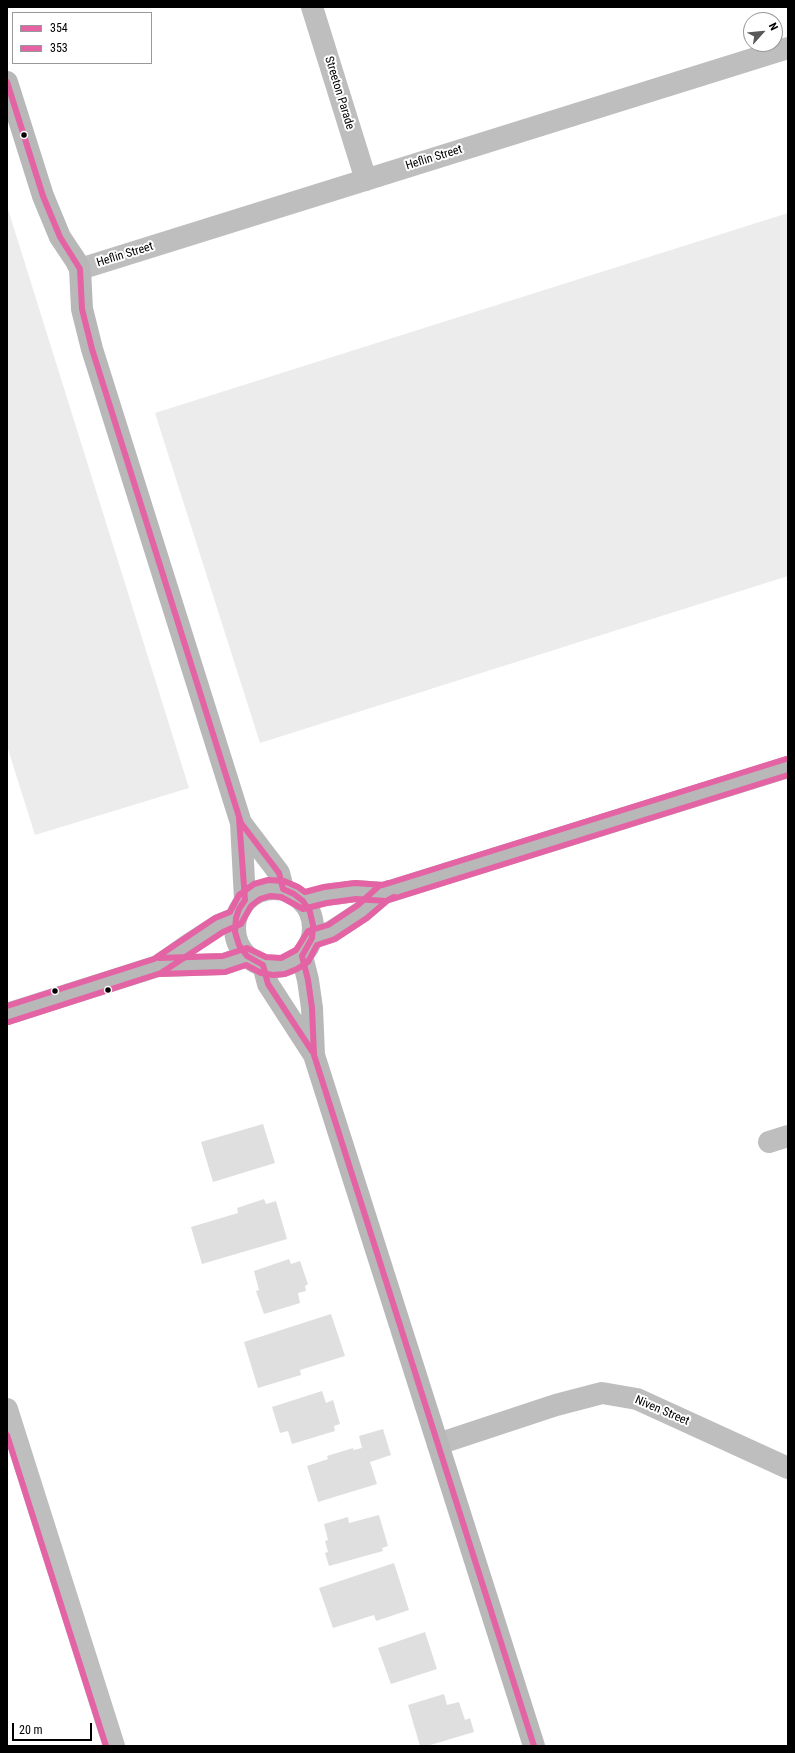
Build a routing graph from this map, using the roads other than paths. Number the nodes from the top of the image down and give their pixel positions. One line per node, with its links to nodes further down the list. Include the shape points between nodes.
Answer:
1 (312, 7): 4 (street, Streeton Parade)
2 (788, 48): 4 (street, Heflin Street)
3 (7, 82): 5 (street, via 43,196 60,238)
4 (366, 180): 5 (street, Heflin Street)
5 (80, 269): 7 (street, via 82,309 92,349)
6 (788, 767): 9 (street)
7 (241, 823): 8 (street, via 279,874); 11 (street)
8 (283, 889): 10 (street); 11 (street, via 269,888 256,892)
9 (384, 893): 10 (street, via 356,891); 12 (street, via 363,911)
10 (303, 901): 12 (street, via 314,925)
11 (241, 909): 13 (street, via 235,932 239,945); 14 (street)
12 (307, 947): 13 (street, via 293,962 283,966 273,967); 16 (street)
13 (255, 961): 14 (street); 16 (street)
14 (158, 966): 15 (street)
15 (7, 1014)
16 (314, 1055): 18 (street)
17 (7, 1409): 20 (street)
18 (438, 1444): 19 (street, Niven Street, via 556,1405 602,1393 638,1399); 21 (street)
19 (788, 1468)
20 (114, 1746)
21 (534, 1746)

